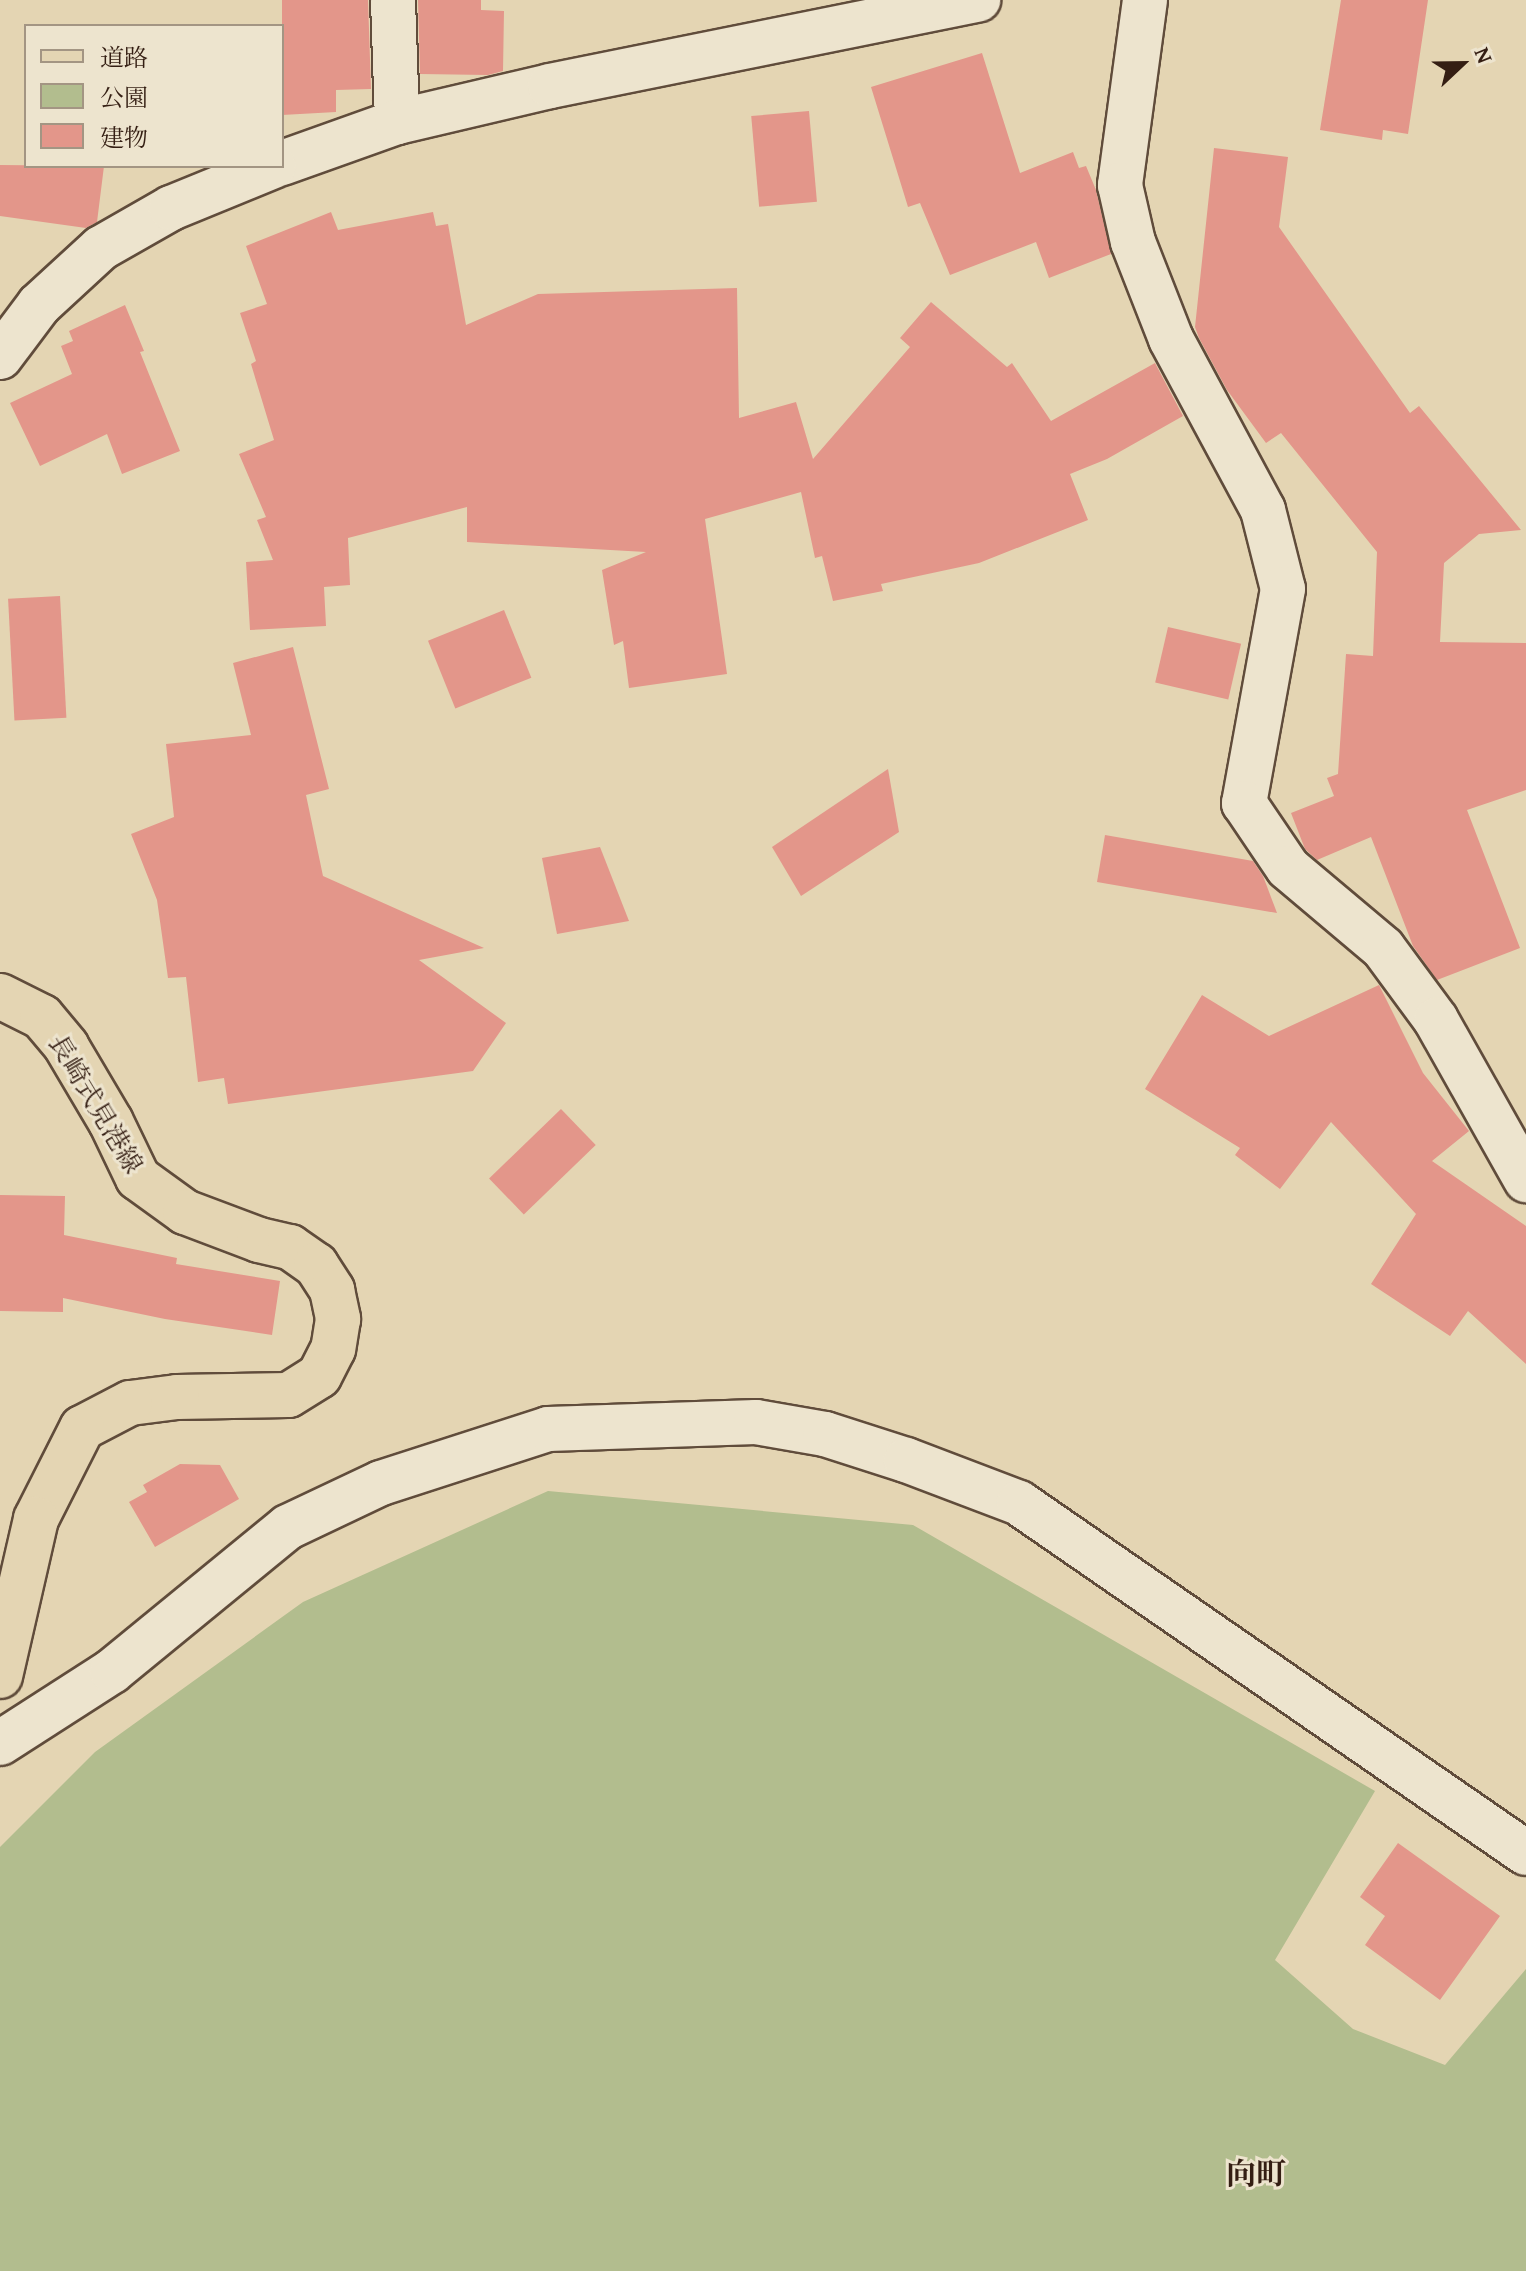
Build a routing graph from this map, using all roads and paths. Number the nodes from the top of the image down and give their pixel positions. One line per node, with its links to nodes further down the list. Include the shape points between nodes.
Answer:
1 (393, 0): 4 (street)
2 (978, 0): 4 (street)
3 (1145, 0): 9 (street, via 1120,185 1129,228 1171,339 1263,510 1283,589 1244,803 1288,868 1383,948 1436,1020)
4 (397, 122): 5 (street)
5 (284, 162)
6 (269, 168): 7 (street, via 171,208 101,248 39,305)
7 (0, 357)
8 (0, 996): 10 (main road, 長崎式見港線, via 42,1017 66,1046 138,1178 185,1212 290,1247 316,1265 332,1290 338,1319 333,1349 319,1376 288,1395 130,1403 82,1428 36,1519)
9 (1526, 1180)
10 (0, 1676)
11 (0, 1743): 12 (street, via 112,1671 288,1527 381,1483 548,1429 756,1422 838,1439 1019,1503)
12 (1526, 1853)

